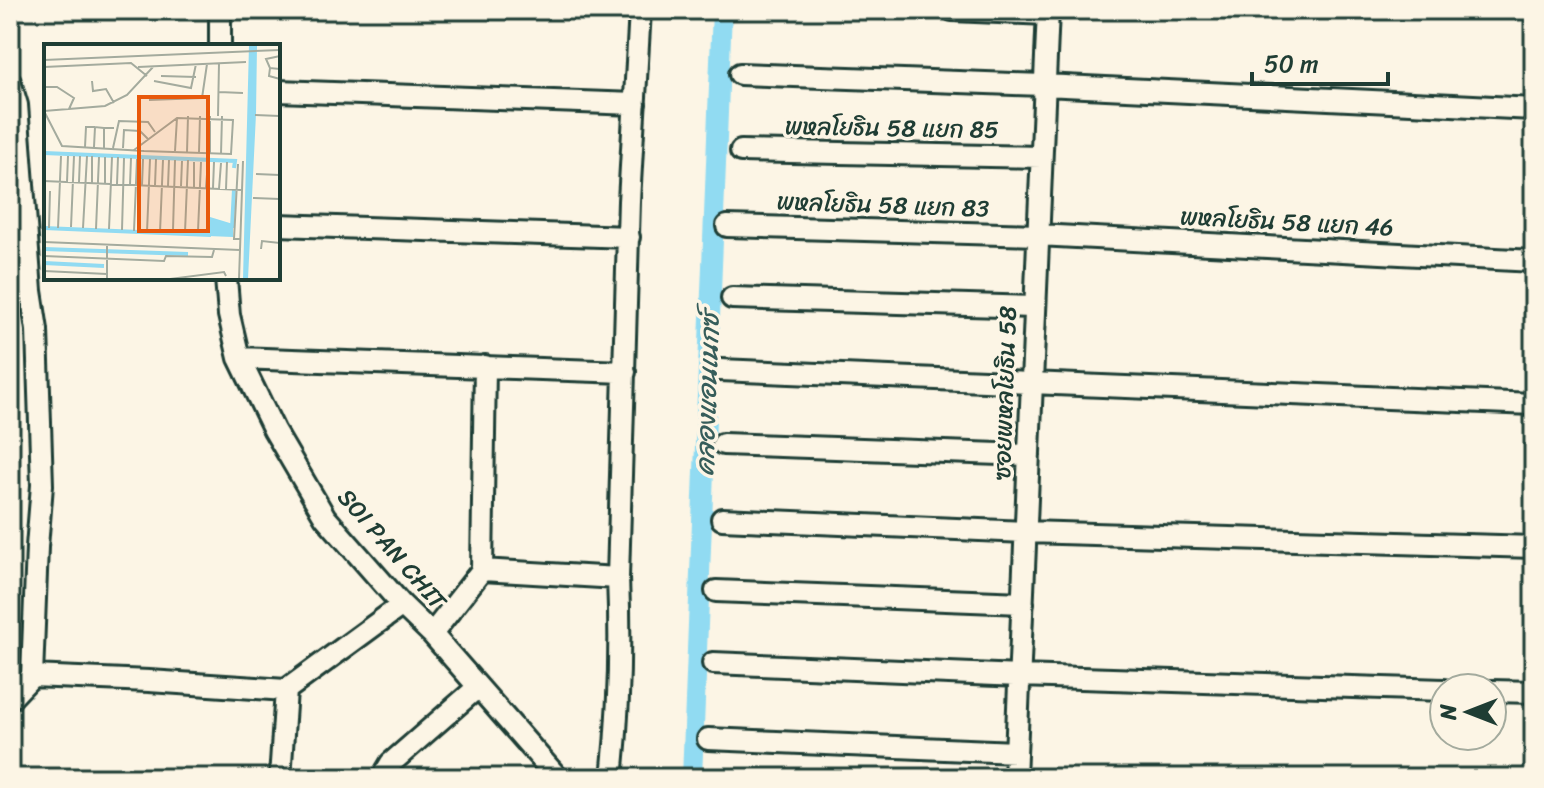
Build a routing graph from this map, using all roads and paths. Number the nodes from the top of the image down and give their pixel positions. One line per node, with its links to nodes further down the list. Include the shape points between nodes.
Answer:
1 (220, 10): 5 (street)
2 (640, 10): 10 (street)
3 (952, 10): 4 (street)
4 (1048, 12): 8 (street, ซอยพหลโยธิน 58)
5 (220, 44)
6 (740, 74): 8 (street)
7 (10, 82): 40 (street, via 17,105 37,330 42,485)
8 (1044, 85): 11 (street); 13 (street, ซอยพหลโยธิน 58)
9 (280, 91): 10 (street)
10 (635, 104): 17 (street)
11 (1534, 109)
12 (741, 151): 13 (street, พหลโยธิน 58 แยก 85)
13 (1041, 157): 16 (street, ซอยพหลโยธิน 58)
14 (280, 225): 17 (street)
15 (727, 226): 16 (street, พหลโยธิน 58 แยก 83)
16 (1038, 235): 18 (street, พหลโยธิน 58 แยก 46); 21 (street, ซอยพหลโยธิน 58)
17 (629, 237): 25 (street)
18 (1534, 261)
19 (226, 280): 22 (street, SOI PAN CHIT)
20 (732, 298): 21 (street)
21 (1035, 307): 26 (street, ซอยพหลโยธิน 58)
22 (239, 358): 23 (street); 37 (street, SOI PAN CHIT, via 325,517)
23 (485, 366): 25 (street); 33 (street)
24 (720, 370): 26 (street)
25 (625, 372): 34 (street)
26 (1032, 382): 27 (street); 29 (street, ซอยพหลโยธิน 58)
27 (1533, 404)
28 (723, 444): 29 (street)
29 (1029, 455): 31 (street, ซอยพหลโยธิน 58)
30 (722, 519): 31 (street)
31 (1026, 532): 32 (street); 36 (street, ซอยพหลโยธิน 58)
32 (1534, 547)
33 (482, 570): 34 (street); 38 (street)
34 (618, 578): 53 (street, via 621,639)
35 (716, 591): 36 (street)
36 (1023, 603): 41 (street, ซอยพหลโยธิน 58)
37 (402, 605): 38 (street, SOI PAN CHIT); 44 (street)
38 (432, 634): 42 (street, SOI PAN CHIT)
39 (713, 663): 41 (street)
40 (32, 676): 44 (street); 47 (street)
41 (1020, 676): 43 (street); 49 (street, ซอยพหลโยธิน 58)
42 (478, 687): 51 (street, via 391,763); 52 (street, SOI PAN CHIT)
43 (1428, 689)
44 (286, 690): 50 (street)
45 (1508, 691): 46 (street)
46 (1534, 692)
47 (10, 699)
48 (708, 739): 49 (street)
49 (1016, 752): 54 (street, ซอยพหลโยธิน 58)
50 (280, 778)
51 (382, 778)
52 (558, 778)
53 (612, 778)
54 (1015, 778)

